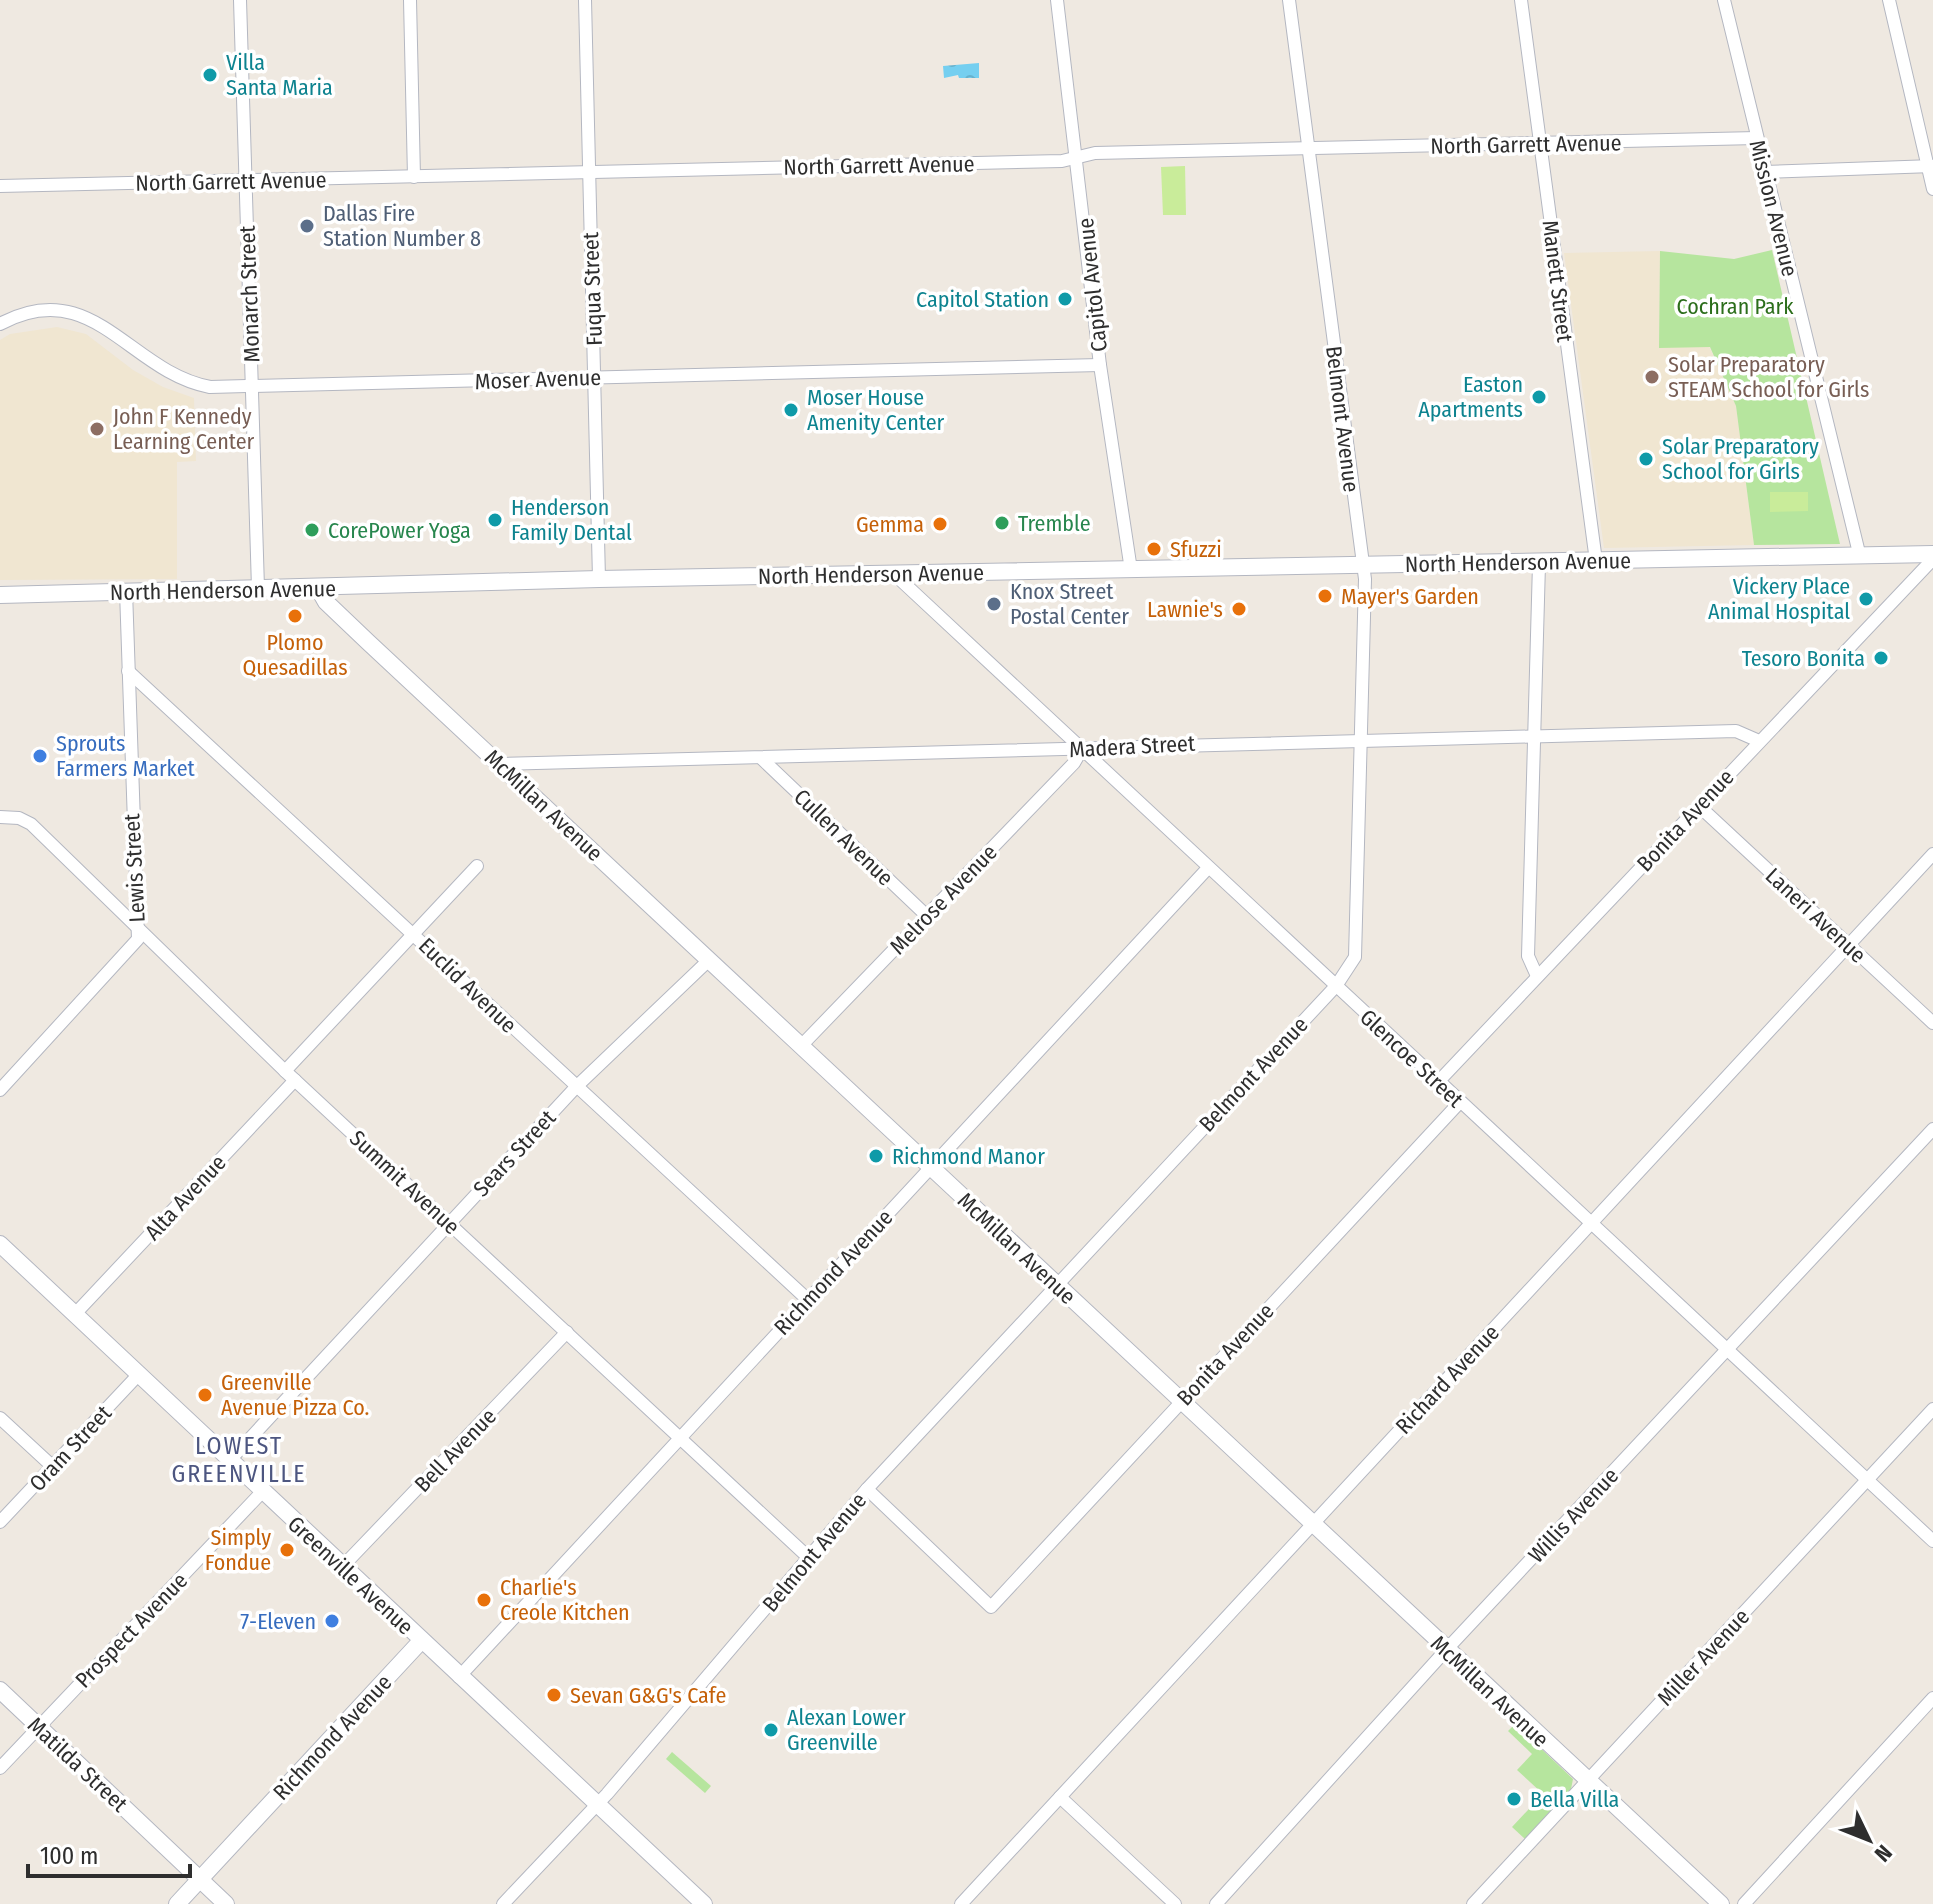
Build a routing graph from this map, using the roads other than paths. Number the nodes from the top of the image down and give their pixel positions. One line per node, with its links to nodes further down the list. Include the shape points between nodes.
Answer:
1 (240, 0): 17 (street, Monarch Street)
2 (410, 0): 16 (street)
3 (585, 0): 15 (street, Fuqua Street)
4 (1057, 0): 12 (street, Capitol Avenue)
5 (1289, 0): 11 (street, Belmont Avenue)
6 (1521, 0): 10 (street, Manett Street)
7 (1724, 0): 9 (street, Mission Avenue)
8 (1889, 0): 13 (street)
9 (1757, 138): 10 (street, North Garrett Avenue); 14 (street, Mission Avenue)
10 (1541, 144): 11 (street, North Garrett Avenue); 26 (street, Manett Street)
11 (1308, 148): 12 (street, North Garrett Avenue, via 1095,153); 27 (street, Belmont Avenue)
12 (1077, 158): 15 (street, North Garrett Avenue); 21 (street, Capitol Avenue)
13 (1930, 166): 14 (street); 19 (street)
14 (1765, 172): 25 (street, Mission Avenue)
15 (589, 173): 16 (street, North Garrett Avenue); 22 (street, Fuqua Street)
16 (414, 177): 17 (street, North Garrett Avenue)
17 (245, 181): 18 (street, North Garrett Avenue); 23 (street, Monarch Street)
18 (0, 186)
19 (1933, 189)
20 (0, 324): 23 (street, Moser Avenue, via 37,310 77,314 102,323 161,370 188,383)
21 (1100, 365): 22 (street, Moser Avenue); 29 (street, Capitol Avenue)
22 (594, 377): 23 (street, Moser Avenue); 31 (street, Fuqua Street)
23 (252, 385): 32 (street, Monarch Street)
24 (1933, 556): 25 (street, North Henderson Avenue); 39 (street, Bonita Avenue)
25 (1860, 557): 26 (street, North Henderson Avenue)
26 (1596, 561): 28 (street, North Henderson Avenue)
27 (1361, 564): 28 (street, North Henderson Avenue); 29 (street, North Henderson Avenue); 38 (street, Belmont Avenue)
28 (1539, 564): 37 (street)
29 (1131, 570): 30 (street, North Henderson Avenue)
30 (893, 573): 31 (street, North Henderson Avenue); 40 (street, Glencoe Street)
31 (599, 579): 33 (street, North Henderson Avenue)
32 (258, 588): 33 (street, North Henderson Avenue); 34 (street, North Henderson Avenue)
33 (318, 588): 42 (street, McMillan Avenue, via 326,602)
34 (126, 591): 35 (street, North Henderson Avenue); 36 (street, Lewis Street)
35 (0, 595)
36 (128, 671): 49 (street, Lewis Street); 50 (street, Euclid Avenue)
37 (1535, 735): 38 (street, Madera Street); 39 (street, Madera Street, via 1736,731); 53 (street, via 1528,956)
38 (1361, 739): 40 (street, Madera Street); 54 (street, Belmont Avenue, via 1355,957)
39 (1759, 741): 43 (street, Bonita Avenue)
40 (1082, 749): 41 (street, Madera Street); 47 (street, Glencoe Street); 48 (street, Melrose Avenue, via 1077,761)
41 (762, 759): 42 (street, Madera Street); 48 (street, Cullen Avenue)
42 (501, 764): 52 (street, McMillan Avenue)
43 (1699, 806): 51 (street, Laneri Avenue); 53 (street, Bonita Avenue)
44 (0, 817): 49 (street, Summit Avenue, via 31,824)
45 (1933, 854): 51 (street, Richard Avenue)
46 (477, 866): 50 (street, Alta Avenue)
47 (1208, 868): 54 (street, Glencoe Street); 63 (street, Richmond Avenue)
48 (927, 916): 56 (street, Melrose Avenue)
49 (137, 927): 57 (street, Summit Avenue); 60 (street, Lewis Street, via 133,947)
50 (413, 932): 57 (street, Alta Avenue); 59 (street, Euclid Avenue)
51 (1849, 945): 55 (street, Laneri Avenue); 65 (street, Richard Avenue)
52 (709, 960): 56 (street, McMillan Avenue); 59 (street, Sears Street)
53 (1537, 976): 58 (street, Bonita Avenue)
54 (1336, 986): 58 (street, Glencoe Street); 67 (street, Belmont Avenue)
55 (1933, 1023)
56 (801, 1046): 63 (street, McMillan Avenue)
57 (290, 1075): 64 (street, Summit Avenue); 69 (street, Alta Avenue)
58 (1438, 1082): 61 (street, Glencoe Street)
59 (576, 1087): 64 (street, Sears Street); 68 (street, Euclid Avenue)
60 (0, 1090)
61 (1460, 1102): 65 (street, Glencoe Street); 73 (street, Bonita Avenue)
62 (1933, 1129): 71 (street, Willis Avenue)
63 (930, 1166): 67 (street, McMillan Avenue); 68 (street, Richmond Avenue)
64 (449, 1223): 70 (street, Summit Avenue); 77 (street, Sears Street)
65 (1591, 1223): 71 (street, Glencoe Street); 83 (street, Richard Avenue)
66 (0, 1244): 69 (street, Greenville Avenue)
67 (1057, 1284): 73 (street, McMillan Avenue); 80 (street, Belmont Avenue)
68 (807, 1299): 76 (street, Richmond Avenue)
69 (75, 1314): 72 (street, Greenville Avenue)
70 (567, 1332): 76 (street, Summit Avenue); 86 (street, Bell Avenue)
71 (1727, 1350): 79 (street, Glencoe Street); 88 (street, Willis Avenue)
72 (140, 1373): 77 (street, Greenville Avenue); 78 (street, Oram Street)
73 (1181, 1402): 80 (street, Bonita Avenue, via 991,1607); 83 (street, McMillan Avenue)
74 (1933, 1409): 79 (street, Miller Avenue)
75 (0, 1418): 78 (street)
76 (680, 1437): 85 (street, Summit Avenue); 89 (street, Richmond Avenue)
77 (230, 1460): 81 (street, Greenville Avenue)
78 (52, 1466): 82 (street, Oram Street)
79 (1867, 1480): 84 (street, Glencoe Street); 94 (street, Miller Avenue)
80 (867, 1489): 85 (street, Belmont Avenue)
81 (262, 1492): 86 (street, Greenville Avenue); 92 (street, Prospect Avenue)
82 (0, 1522)
83 (1312, 1524): 88 (street, McMillan Avenue); 95 (street, Richard Avenue)
84 (1933, 1541)
85 (808, 1557): 96 (street, Belmont Avenue)
86 (342, 1567): 87 (street, Greenville Avenue)
87 (421, 1641): 89 (street, Greenville Avenue); 97 (street, Richmond Avenue)
88 (1446, 1650): 94 (street, McMillan Avenue); 104 (street, Willis Avenue)
89 (459, 1677): 96 (street, Greenville Avenue)
90 (0, 1690): 92 (street, Matilda Street)
91 (1933, 1698): 107 (street)
92 (39, 1727): 93 (street, Prospect Avenue); 97 (street, Matilda Street)
93 (0, 1768)
94 (1587, 1781): 105 (street, Miller Avenue); 106 (street, McMillan Avenue)
95 (1060, 1797): 102 (street, Richard Avenue); 103 (street)
96 (598, 1804): 100 (street, Belmont Avenue); 101 (street, Greenville Avenue)
97 (200, 1879): 98 (street, Richmond Avenue); 99 (street, Matilda Street)
98 (177, 1904)
99 (226, 1904)
100 (503, 1904)
101 (704, 1904)
102 (961, 1904)
103 (1175, 1904)
104 (1216, 1904)
105 (1473, 1904)
106 (1721, 1904)
107 (1744, 1904)

